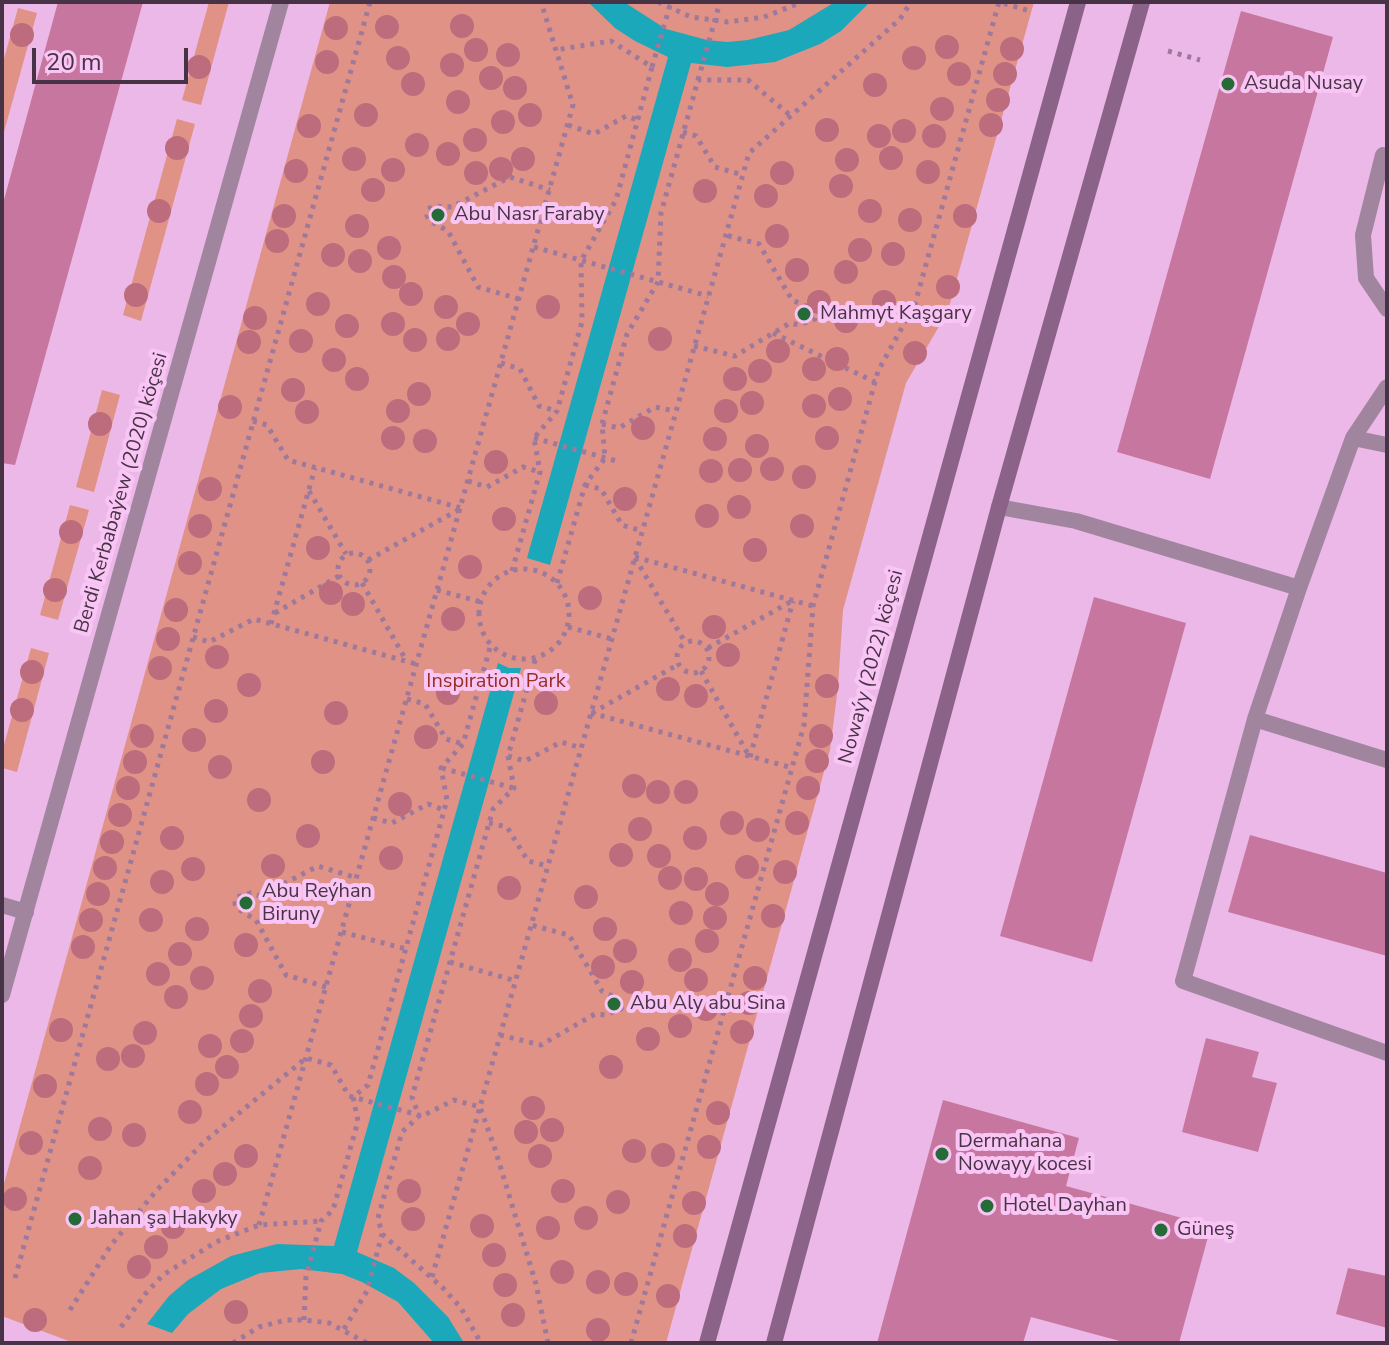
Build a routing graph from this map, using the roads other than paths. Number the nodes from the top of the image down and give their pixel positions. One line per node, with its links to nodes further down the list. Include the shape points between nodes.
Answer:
1 (281, 2): 14 (street, Berdi Kerbabaýew (2020) köçesi)
2 (1078, 2): 17 (main road, Nowaýy (2022) köçesi)
3 (1142, 2): 9 (main road)
4 (1383, 155): 5 (street, via 1363,235 1366,278)
5 (1387, 309)
6 (1387, 387): 7 (street)
7 (1353, 438): 8 (street); 10 (street)
8 (1387, 445)
9 (999, 507): 10 (street, via 1076,521); 18 (main road)
10 (1299, 588): 11 (street)
11 (1255, 719): 12 (street); 16 (street, via 1183,981)
12 (1387, 760)
13 (2, 905): 14 (street)
14 (26, 912): 15 (street, Berdi Kerbabaýew (2020) köçesi)
15 (2, 995)
16 (1387, 1053)
17 (707, 1343)
18 (774, 1343)

